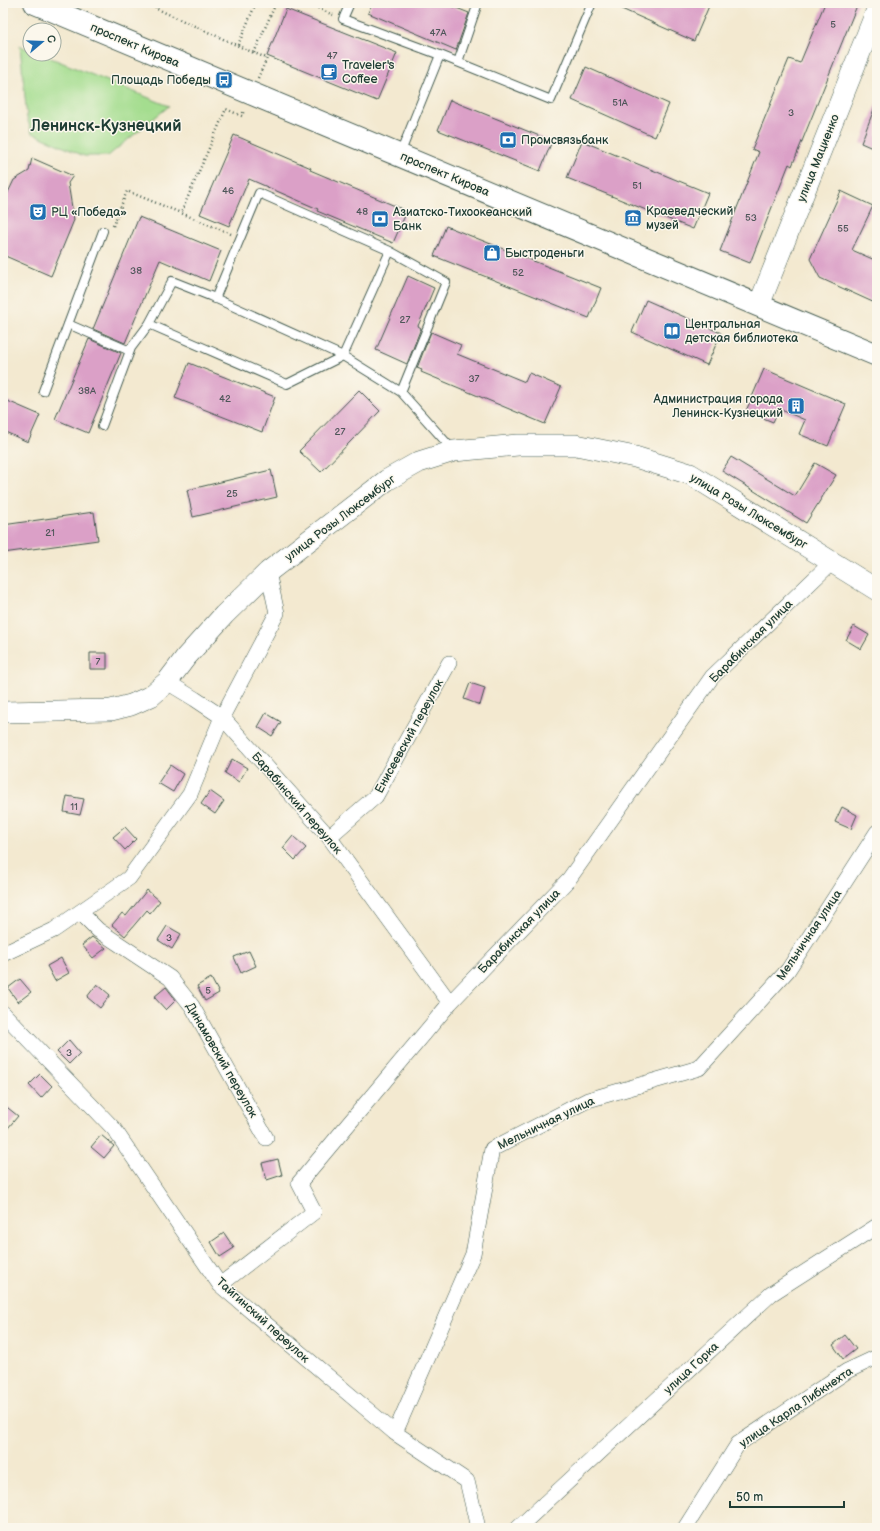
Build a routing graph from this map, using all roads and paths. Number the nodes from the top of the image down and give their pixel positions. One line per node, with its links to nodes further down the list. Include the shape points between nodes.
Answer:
1 (35, 3): 16 (main road, проспект Кирова)
2 (157, 3): 12 (path, via 155,8)
3 (256, 3): 12 (path)
4 (272, 3): 8 (path)
5 (307, 3): 11 (path)
6 (350, 3): 11 (lane)
7 (592, 3): 15 (lane, via 551,100)
8 (276, 4): 13 (path)
9 (476, 4): 15 (lane)
10 (877, 10): 23 (street, улица Мациенко)
11 (343, 19): 14 (lane)
12 (238, 45): 13 (path)
13 (254, 52): 16 (path, via 267,58)
14 (440, 55): 15 (lane); 17 (lane)
15 (458, 62)
16 (252, 93): 17 (main road, проспект Кирова); 18 (path, via 242,116 226,109)
17 (400, 155): 23 (main road, проспект Кирова)
18 (182, 213): 19 (path, via 128,191 110,234); 20 (path)
19 (103, 231): 24 (lane)
20 (240, 238): 21 (lane, via 258,193); 22 (lane)
21 (390, 251): 28 (lane); 30 (lane, via 446,282)
22 (215, 299): 25 (lane, via 172,281); 28 (lane)
23 (759, 305): 27 (main road, проспект Кирова)
24 (68, 324): 26 (lane); 29 (lane)
25 (149, 324): 26 (lane); 28 (lane, via 287,384)
26 (130, 351): 31 (lane)
27 (877, 355)
28 (343, 356): 30 (lane)
29 (43, 391)
30 (401, 392): 32 (lane)
31 (102, 426)
32 (454, 451): 33 (street, улица Розы Люксембург, via 518,445 576,445 635,457 690,474); 34 (street, улица Розы Люксембург, via 419,462 387,480)
33 (832, 562): 35 (street, улица Розы Люксембург); 44 (street, Барабинская улица, via 712,677 569,879)
34 (268, 572): 37 (street, улица Розы Люксембург, via 224,615); 39 (street, via 277,614)
35 (877, 590)
36 (449, 663): 41 (street, Енисеевский переулок, via 376,796)
37 (167, 682): 38 (street, улица Розы Люксембург, via 151,696 111,710); 39 (street, Барабинский переулок)
38 (3, 712)
39 (222, 717): 41 (street, Барабинский переулок); 42 (street, via 190,794 129,878)
40 (877, 832): 50 (street, Мельничная улица, via 788,970 699,1068 588,1100 492,1149 473,1254)
41 (329, 837): 44 (street, Барабинский переулок)
42 (80, 912): 43 (street, via 54,930); 46 (street, Динамовский переулок, via 98,930 170,978 192,1006)
43 (3, 954)
44 (450, 1003): 48 (street, Барабинская улица, via 299,1183 314,1212)
45 (3, 1013): 48 (street, Тайгинский переулок, via 114,1129)
46 (266, 1138)
47 (877, 1226): 52 (street, улица Горка, via 771,1294)
48 (220, 1284): 50 (street, Тайгинский переулок)
49 (877, 1357): 53 (street, улица Карла Либкнехта, via 848,1371 738,1444)
50 (394, 1433): 51 (street, Тайгинский переулок, via 466,1481)
51 (478, 1528)
52 (518, 1528)
53 (685, 1528)

